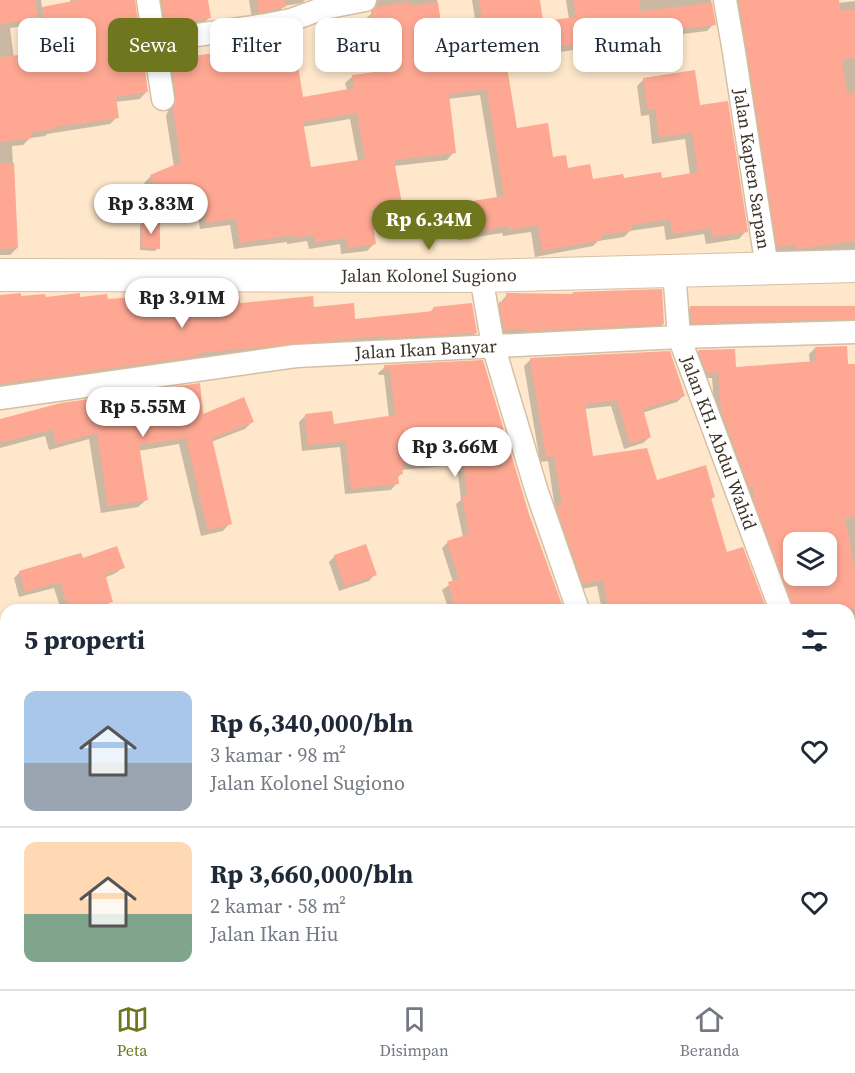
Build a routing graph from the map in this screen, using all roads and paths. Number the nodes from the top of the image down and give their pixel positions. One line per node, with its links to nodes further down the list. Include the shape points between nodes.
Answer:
1 (147, 0): 4 (street)
2 (365, 0): 5 (street, via 291,20)
3 (725, 0): 9 (street, Jalan Kapten Sarpan)
4 (150, 18)
5 (198, 35)
6 (159, 72): 7 (street)
7 (163, 99)
8 (855, 266): 9 (main road, Jalan Kolonel Sugiono)
9 (767, 268): 10 (main road, Jalan Kolonel Sugiono)
10 (674, 270): 12 (main road, Jalan Kolonel Sugiono); 14 (street, Jalan KH. Abdul Wahid)
11 (1, 274): 12 (main road, Jalan Kolonel Sugiono)
12 (481, 276): 15 (street)
13 (855, 332): 14 (street, Jalan Ikan Banyar)
14 (679, 337): 15 (street, Jalan Ikan Banyar); 18 (street, Jalan KH. Abdul Wahid)
15 (493, 345): 16 (street, Jalan Ikan Banyar, via 296,356); 17 (street)
16 (0, 398)
17 (576, 604)
18 (779, 604)

